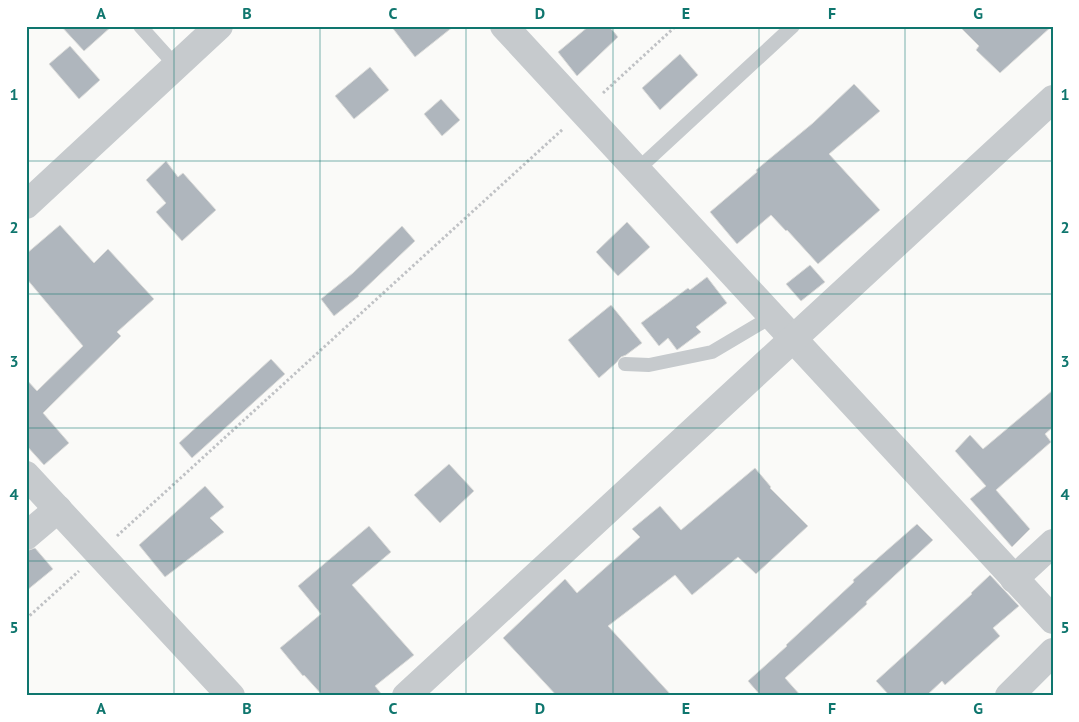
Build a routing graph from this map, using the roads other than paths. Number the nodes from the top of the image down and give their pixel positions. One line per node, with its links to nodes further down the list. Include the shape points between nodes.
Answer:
1 (140, 26): 5 (lane)
2 (219, 26): 5 (street)
3 (504, 26): 7 (street)
4 (793, 26): 7 (lane)
5 (176, 66): 8 (street)
6 (1053, 99): 10 (street)
7 (637, 170): 9 (street)
8 (26, 205)
9 (771, 317): 10 (street); 11 (lane, via 712,352 649,365)
10 (793, 340): 16 (street); 20 (street)
11 (625, 364)
12 (26, 475): 13 (street)
13 (58, 509): 14 (street); 19 (street)
14 (26, 536)
15 (1053, 543): 16 (street)
16 (1014, 579): 17 (street)
17 (1053, 620)
18 (1053, 652): 21 (street)
19 (231, 696)
20 (406, 696)
21 (1009, 696)

